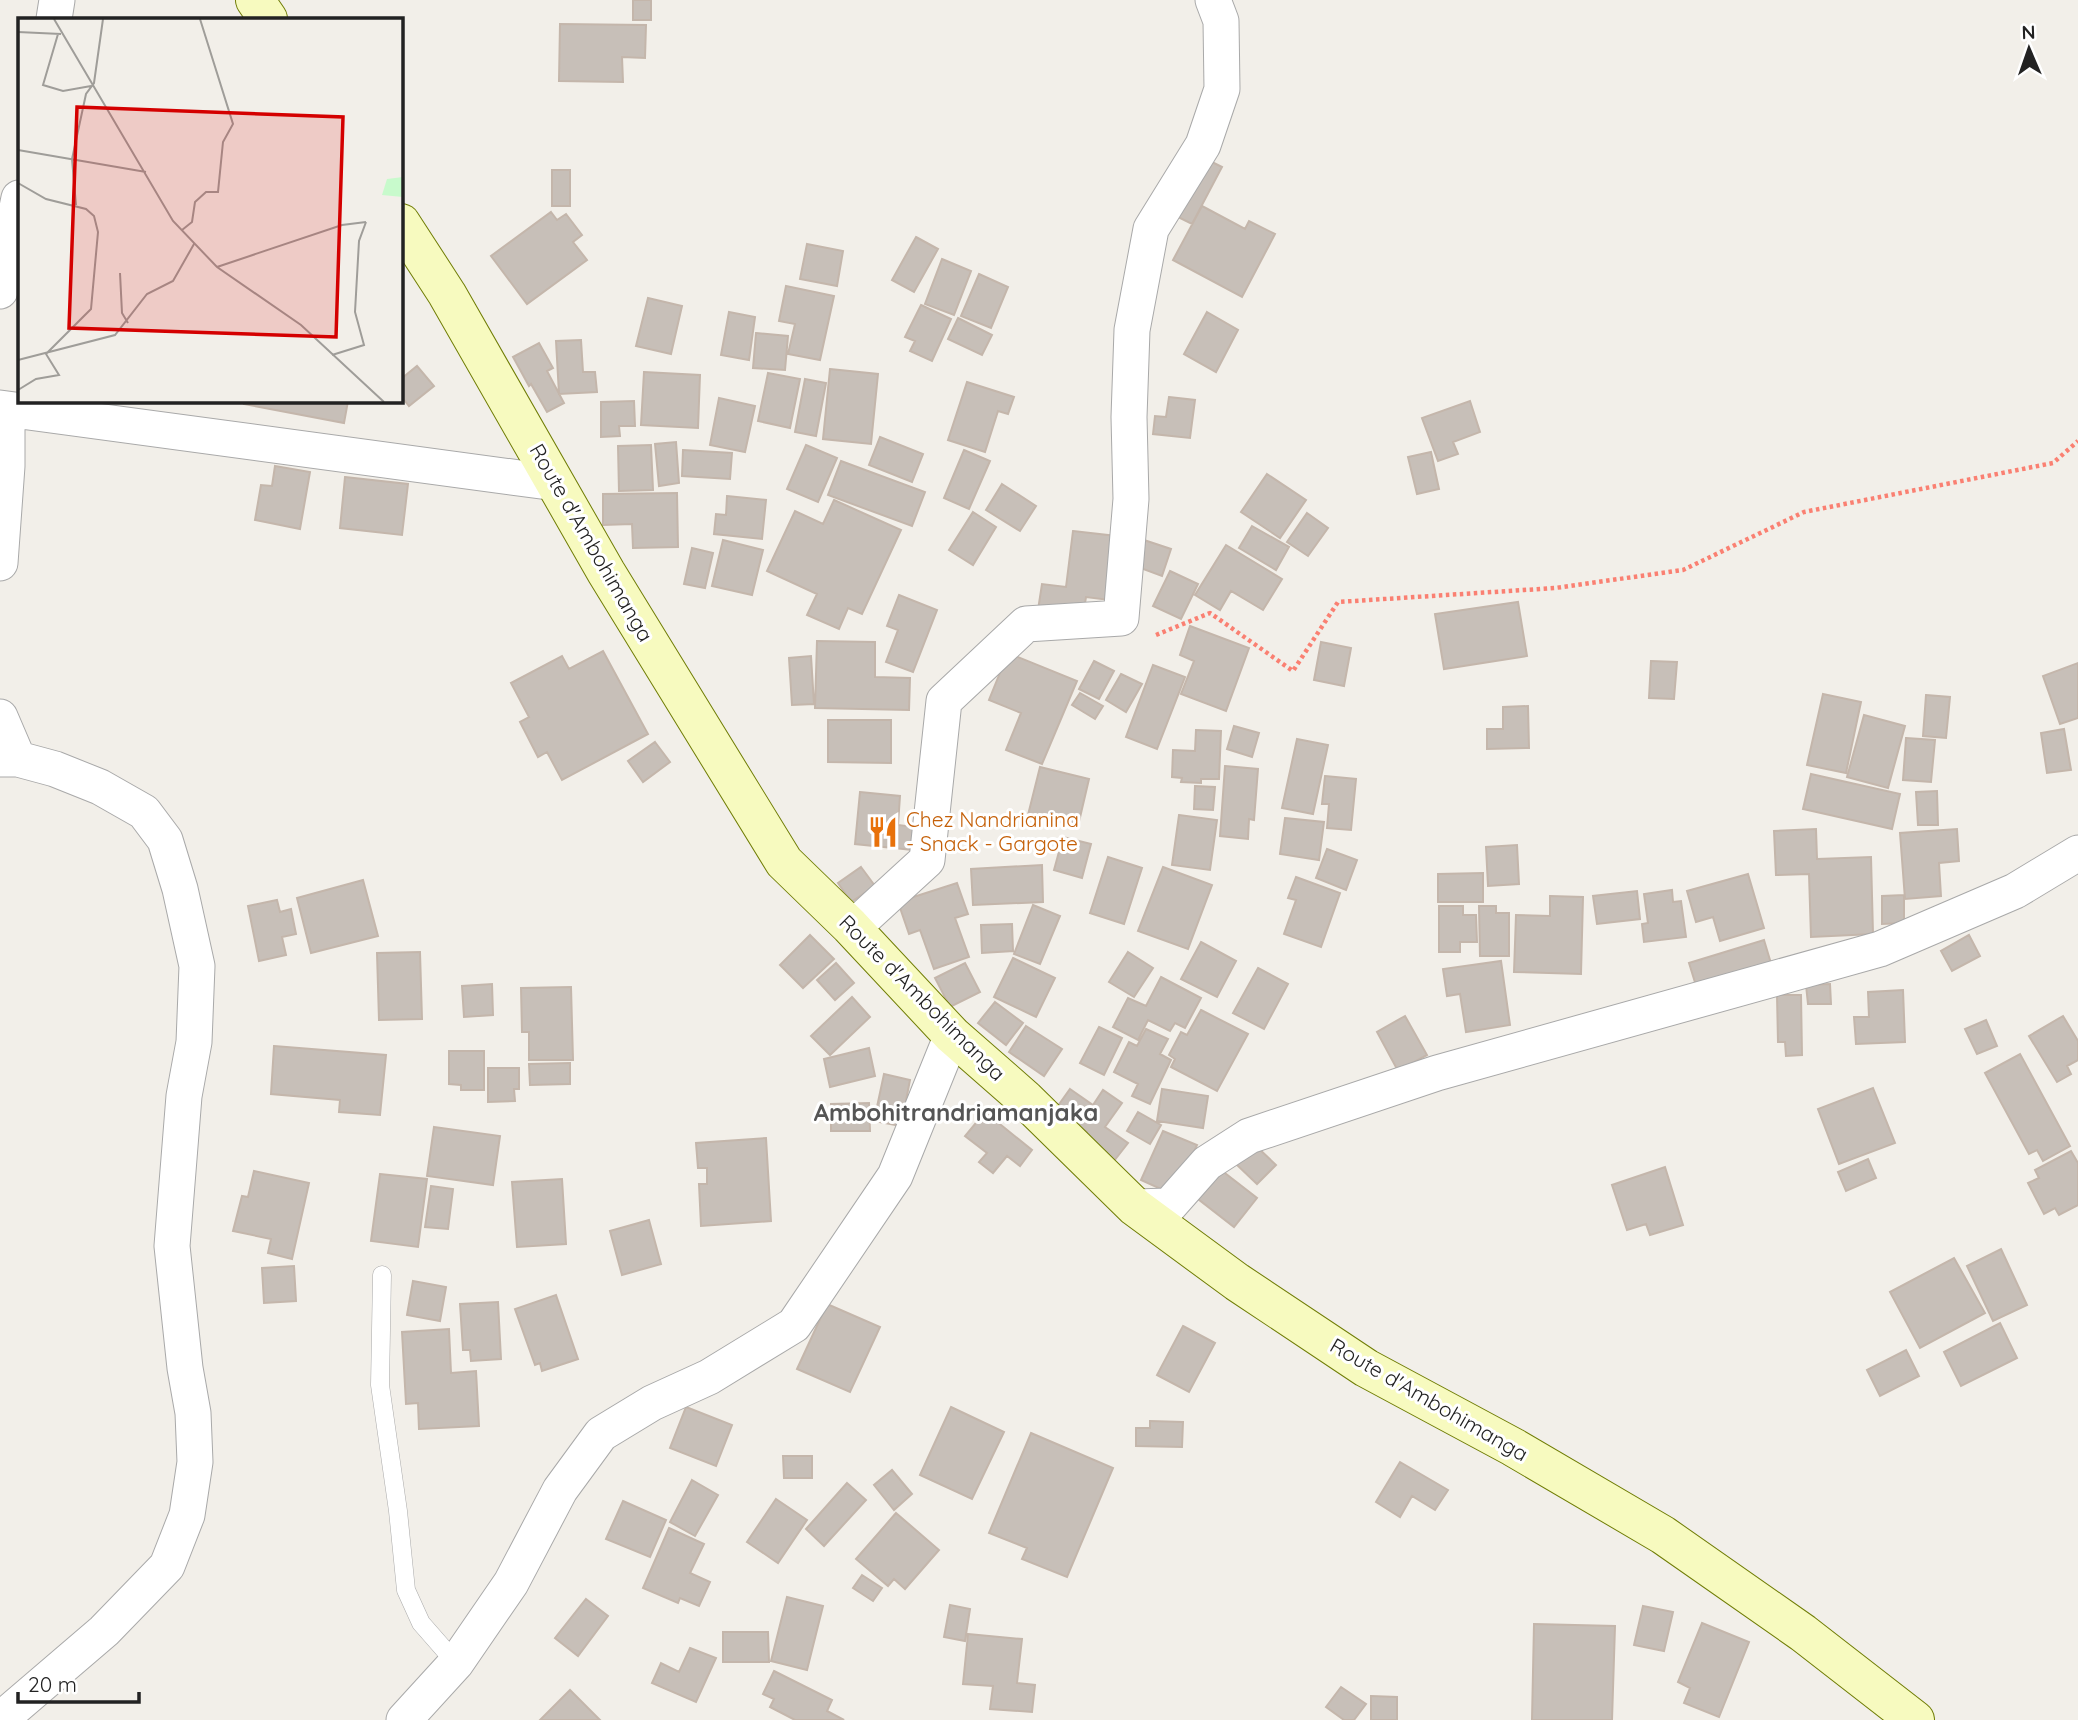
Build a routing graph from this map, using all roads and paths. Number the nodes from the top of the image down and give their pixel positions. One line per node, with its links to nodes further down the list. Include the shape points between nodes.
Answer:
1 (57, 0): 4 (street)
2 (255, 0): 5 (street)
3 (1213, 0): 14 (street, via 1220,21 1222,89 1203,145 1151,229 1132,330 1131,499)
4 (54, 18)
5 (267, 18)
6 (18, 203): 8 (street)
7 (402, 225): 12 (street, Route d'Ambohimanga)
8 (0, 291)
9 (0, 408): 12 (street)
10 (0, 420): 13 (street, via 7,425)
11 (2078, 441): 14 (path, via 2053,463 1804,512 1683,570 1555,588 1338,602 1293,671 1210,613 1156,635 1141,632)
12 (556, 483): 18 (street, Route d'Ambohimanga, via 784,862)
13 (0, 564)
14 (1121, 618): 18 (street, via 1026,624 944,701 927,860)
15 (0, 717): 16 (street)
16 (9, 759): 23 (street, via 55,769 144,812 165,840 180,889 197,966 194,1042 184,1096 172,1246 195,1462 187,1514 167,1566 104,1631)
17 (2078, 853): 20 (street, via 2015,891 1880,950 1437,1073 1249,1136 1207,1163 1169,1206)
18 (850, 926): 19 (street, Route d'Ambohimanga)
19 (952, 1035): 20 (street, Route d'Ambohimanga); 22 (street, via 895,1176 794,1325 601,1434 560,1490 510,1583)
20 (1135, 1207): 25 (street, Route d'Ambohimanga, via 1366,1368 1663,1535 1803,1633)
21 (382, 1275): 22 (lane, via 380,1385 406,1590 421,1622)
22 (456, 1663): 24 (street)
23 (0, 1720)
24 (404, 1720)
25 (1915, 1720)

